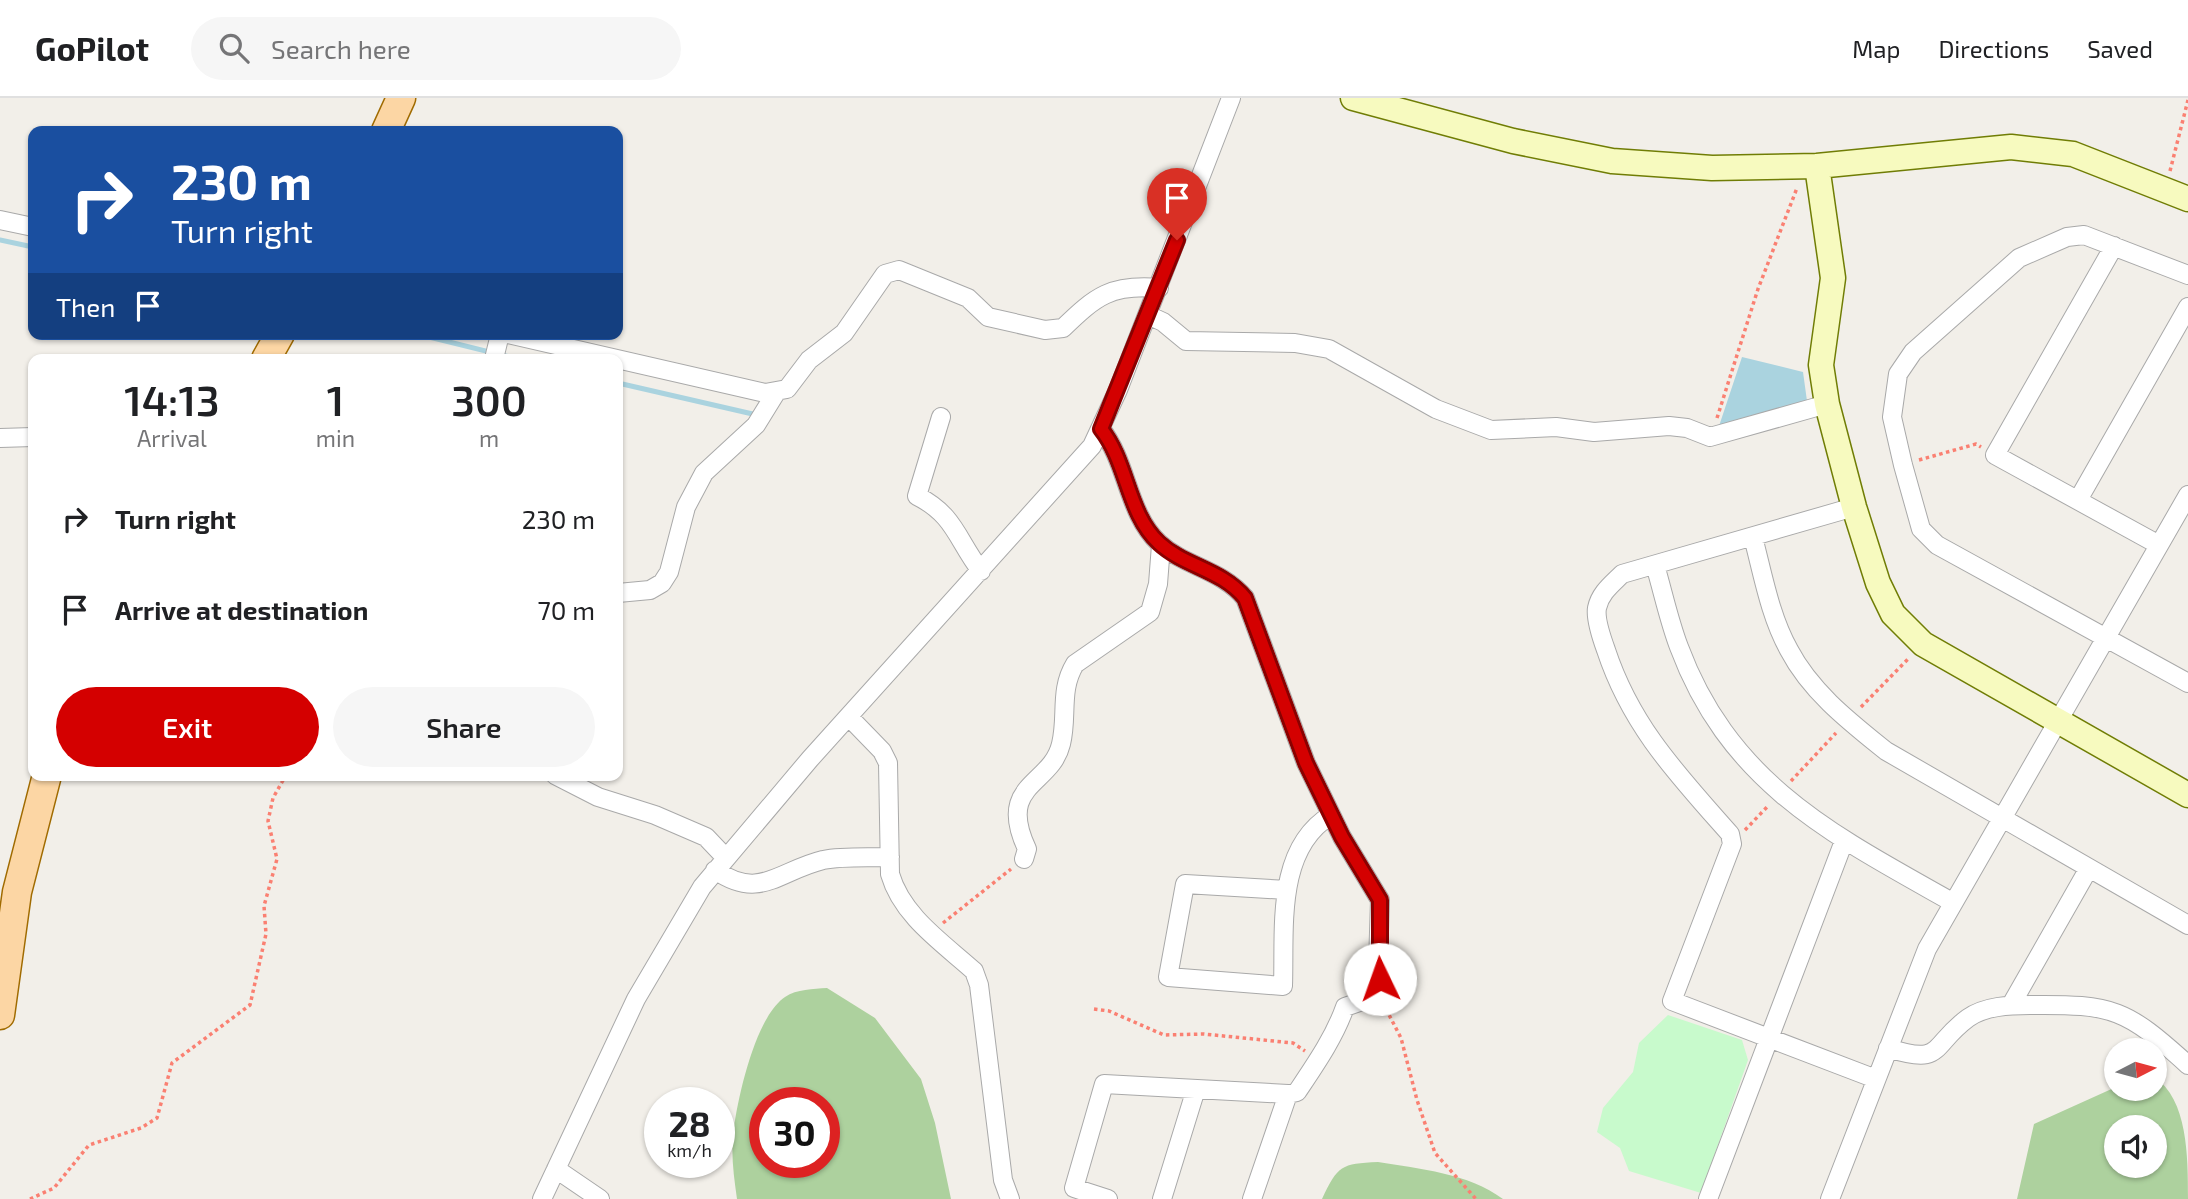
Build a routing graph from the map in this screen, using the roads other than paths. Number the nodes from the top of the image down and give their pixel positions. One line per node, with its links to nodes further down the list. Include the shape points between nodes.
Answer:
1 (401, 98): 4 (main road)
2 (1231, 98): 11 (street)
3 (1353, 98): 5 (street, via 1513,141 1612,161 1712,168)
4 (388, 126)
5 (1811, 166): 6 (street, via 2011,148 2073,154); 18 (street, via 1833,278 1821,365)
6 (2179, 195)
7 (0, 220): 8 (street)
8 (28, 226)
9 (2114, 246): 10 (street); 24 (street, via 1995,455); 32 (street, via 2084,235 2067,237 2019,258 1913,352 1898,374 1892,417 1921,529 1937,545)
10 (2188, 275)
11 (1158, 288): 13 (street); 17 (street, via 1111,290 1091,301 1063,328 1045,330 988,317 968,298 899,270 885,274 844,333 809,360 787,389)
12 (2188, 307): 24 (street)
13 (1148, 315): 18 (street, via 1186,341 1295,343 1329,349 1436,409 1491,430 1594,432 1669,426 1710,437); 20 (street)
14 (534, 340): 15 (street)
15 (595, 354)
16 (623, 360): 17 (street, via 765,393)
17 (777, 391): 31 (street, via 756,425 704,473 686,507 662,583 650,590)
18 (1827, 404): 25 (street)
19 (942, 416): 30 (street, via 917,496 951,520)
20 (1101, 429): 27 (street, via 1114,446 1142,523); 30 (street, via 1092,446)
21 (28, 437): 22 (street)
22 (0, 438)
23 (2188, 495): 28 (street)
24 (2078, 500): 28 (street)
25 (1854, 507): 26 (street); 35 (street, via 1878,583 1894,614 1923,644)
26 (1753, 537): 29 (street); 40 (street, via 1772,610 1789,651 1813,685 1886,751)
27 (1160, 544): 39 (street, via 1232,582 1245,598 1306,763); 43 (street, via 1158,584 1150,612 1075,664 1068,676 1061,746 1026,788 1020,807 1017,828 1027,849)
28 (2159, 545): 32 (street)
29 (1655, 565): 41 (street, via 1679,647 1704,701 1740,755 1779,794); 51 (street, via 1622,574 1603,593 1597,610 1603,643 1636,720 1730,834 1732,844 1672,1001)
30 (981, 571): 34 (street)
31 (623, 593)
32 (2106, 638): 33 (street); 35 (street)
33 (2188, 683)
34 (850, 718): 42 (street, via 888,763); 44 (street)
35 (2059, 722): 38 (street); 40 (street)
36 (45, 781): 50 (main road, via 17,892)
37 (567, 781): 44 (street, via 706,837)
38 (2188, 795)
39 (1331, 815): 46 (street, via 1313,826 1296,856); 56 (street, via 1380,900 1382,994 1345,1007 1318,1061 1297,1092)
40 (2003, 816): 45 (street); 47 (street)
41 (1844, 841): 47 (street); 51 (street)
42 (890, 857): 44 (street, via 826,860 760,884 733,882); 60 (street, via 894,887 908,911 974,971 979,985 1003,1180)
43 (1024, 859)
44 (720, 863): 57 (street, via 636,999)
45 (2089, 868): 48 (street); 49 (street)
46 (1287, 890): 46 (street, via 1283,986 1168,977 1185,884)
47 (1952, 902): 52 (street, via 1927,949)
48 (2188, 925)
49 (2011, 1005): 52 (street, via 1968,1018 1932,1054 1916,1057); 53 (street, via 2108,1008 2154,1034)
50 (0, 1015)
51 (1770, 1038): 54 (street); 64 (street)
52 (1888, 1048): 54 (street)
53 (2188, 1065)
54 (1876, 1079): 65 (street)
55 (1196, 1089): 56 (street); 61 (street, via 1104,1084 1074,1188); 62 (street)
56 (1288, 1094): 63 (street)
57 (556, 1169): 58 (street); 59 (street)
58 (542, 1199)
59 (600, 1199)
60 (1010, 1199)
61 (1108, 1199)
62 (1161, 1199)
63 (1252, 1199)
64 (1708, 1199)
65 (1830, 1199)

